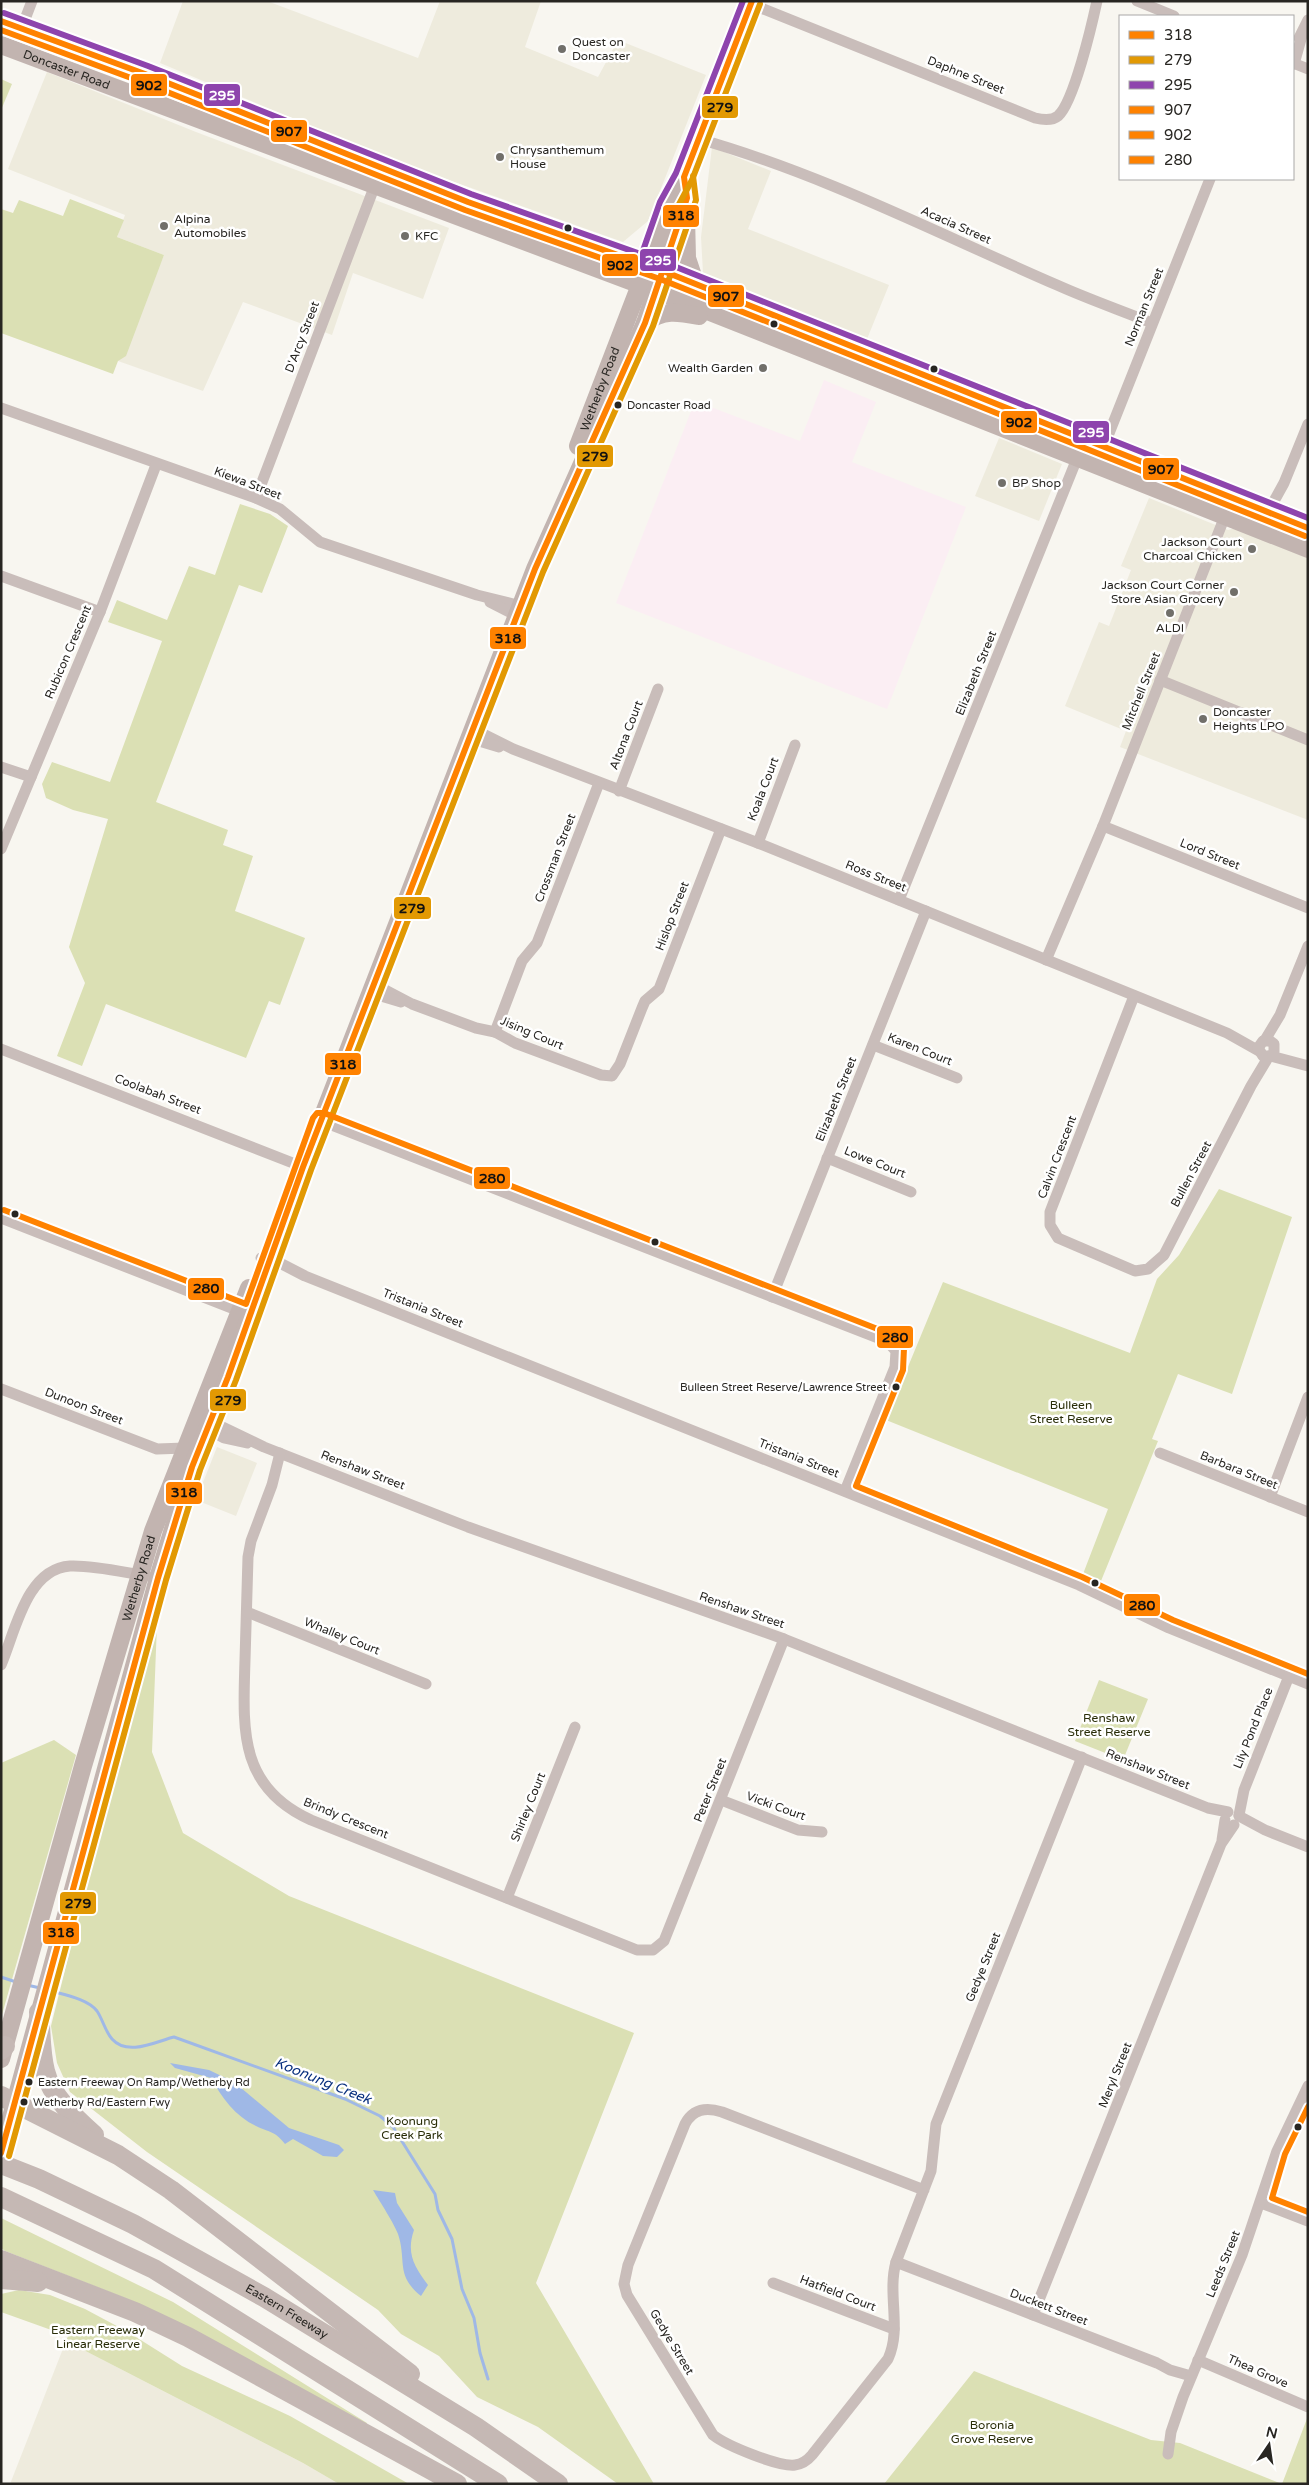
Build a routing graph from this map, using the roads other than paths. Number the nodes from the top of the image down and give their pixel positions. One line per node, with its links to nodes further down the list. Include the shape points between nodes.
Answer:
1 (32, 1): 9 (street)
2 (1098, 1): 4 (street, Daphne Street, via 1085,53 1064,107 1058,116 1048,120 1035,118)
3 (1137, 1): 5 (street)
4 (752, 2): 17 (main road)
5 (1160, 6): 6 (street)
6 (1173, 15)
7 (1308, 20): 10 (street)
8 (1, 21): 9 (main road, Doncaster Road)
9 (22, 28): 15 (main road, Doncaster Road)
10 (1303, 32): 12 (street); 13 (street)
11 (1, 45): 16 (main road, Doncaster Road)
12 (1294, 47)
13 (1294, 63): 14 (street)
14 (1308, 69)
15 (145, 74): 16 (main road); 22 (main road, Doncaster Road)
16 (137, 95): 20 (main road, Doncaster Road)
17 (701, 134): 18 (main road); 30 (street, Acacia Street, via 843,190 1059,286)
18 (684, 177): 21 (main road); 23 (main road, via 668,205)
19 (1210, 180): 30 (street, Norman Street)
20 (374, 185): 22 (main road, Doncaster Road); 40 (street, D'Arcy Street)
21 (686, 198): 23 (main road); 25 (main road, via 688,258)
22 (468, 212): 23 (main road, Doncaster Road); 24 (main road, Doncaster Road)
23 (655, 268): 24 (main road, Wetherby Road); 25 (main road, Doncaster Road); 26 (main road, Wetherby Road)
24 (640, 284): 26 (main road, Doncaster Road); 45 (main road, Wetherby Road, via 559,494)
25 (696, 284): 27 (main road, Doncaster Road)
26 (657, 291): 28 (main road, Doncaster Road); 29 (main road, Wetherby Road)
27 (762, 311): 31 (main road, via 777,326 828,348); 32 (main road, Doncaster Road)
28 (729, 321): 29 (main road, via 677,311 664,312); 31 (main road, Doncaster Road)
29 (646, 323): 45 (main road, Wetherby Road)
30 (1152, 323): 36 (street, Norman Street)
31 (826, 359): 34 (main road, Doncaster Road)
32 (901, 366): 34 (main road, via 899,374 903,380 955,400); 36 (main road, Doncaster Road)
33 (1, 408): 39 (street, Kiewa Street)
34 (988, 421): 38 (main road, Doncaster Road)
35 (1308, 424): 41 (street, via 1284,483 1278,508)
36 (1104, 446): 37 (main road, Doncaster Road)
37 (1122, 454): 41 (main road, Doncaster Road); 42 (street, via 1150,474 1208,498)
38 (1078, 456): 42 (main road, Doncaster Road); 62 (street, Elizabeth Street)
39 (156, 465): 40 (street, Kiewa Street); 48 (street, Rubicon Crescent)
40 (256, 498): 47 (street, Kiewa Street, via 280,509 320,542)
41 (1270, 513): 42 (street); 43 (main road, Doncaster Road)
42 (1233, 519): 44 (main road, Doncaster Road); 49 (street, Mitchell Street)
43 (1308, 528)
44 (1308, 549)
45 (535, 569): 47 (main road, Wetherby Road)
46 (1, 576): 48 (street)
47 (519, 611): 51 (main road, Wetherby Road)
48 (100, 612): 55 (street, Rubicon Crescent)
49 (1160, 680): 52 (street); 58 (street, Mitchell Street)
50 (658, 689): 57 (street, Altona Court)
51 (471, 734): 56 (street, Ross Street); 67 (main road, Wetherby Road)
52 (1308, 740)
53 (795, 745): 60 (street, Koala Court)
54 (1, 767): 55 (street)
55 (31, 777): 61 (street, Rubicon Crescent)
56 (599, 783): 57 (street, Ross Street); 69 (street, Crossman Street, via 537,943 522,961)
57 (618, 791): 59 (street, Ross Street)
58 (1103, 826): 63 (street, Lord Street); 66 (street, Mitchell Street)
59 (721, 829): 60 (street, Ross Street); 74 (street, Hislop Street, via 659,989 645,1001)
60 (758, 843): 62 (street, Ross Street)
61 (1, 849)
62 (899, 900): 64 (street, Ross Street)
63 (1308, 908)
64 (926, 911): 66 (street, Ross Street); 70 (street, Elizabeth Street)
65 (1308, 946): 72 (street, Bullen Street)
66 (1046, 960): 68 (street, Ross Street)
67 (372, 989): 69 (street, Jising Court); 76 (main road, Wetherby Road)
68 (1134, 996): 72 (street, Ross Street); 82 (street, Calvin Crescent, via 1050,1212 1050,1225 1058,1238 1135,1271)
69 (495, 1032): 74 (street, Jising Court, via 601,1076)
70 (873, 1045): 75 (street, Karen Court); 77 (street, Elizabeth Street)
71 (1, 1049): 78 (street, Coolabah Street)
72 (1267, 1049): 73 (street, Ross Street); 82 (street, Bullen Street, via 1164,1255)
73 (1306, 1065)
74 (612, 1076)
75 (957, 1078)
76 (321, 1120): 78 (main road, Wetherby Road); 83 (street)
77 (827, 1158): 79 (street, Lowe Court); 83 (street, Elizabeth Street)
78 (303, 1167): 81 (main road, Wetherby Road)
79 (911, 1192)
80 (1, 1218): 84 (street)
81 (267, 1261): 84 (main road, Wetherby Road); 93 (street, Tristania Street)
82 (1148, 1269)
83 (772, 1297): 93 (street, via 882,1339 896,1351 895,1367)
84 (245, 1313): 87 (main road, Wetherby Road)
85 (1, 1389): 89 (street, Dunoon Street)
86 (1308, 1396): 94 (street)
87 (205, 1424): 88 (main road, Wetherby Road); 91 (street, Renshaw Street); 97 (main road, Wetherby Road)
88 (184, 1448): 89 (street, Dunoon Street); 92 (main road, Wetherby Road)
89 (157, 1449): 92 (street)
90 (1160, 1453): 94 (street, Barbara Street)
91 (284, 1455): 98 (street, Brindy Crescent, via 249,1548); 99 (street, Renshaw Street, via 486,1534)
92 (174, 1472): 96 (main road, Wetherby Road)
93 (845, 1491): 101 (street, Tristania Street, via 1079,1585 1169,1628)
94 (1270, 1497): 95 (street, Barbara Street)
95 (1308, 1512)
96 (139, 1575): 97 (street); 100 (street, via 69,1566 44,1576 31,1590); 113 (main road, Wetherby Road)
97 (158, 1578): 112 (main road, Wetherby Road)
98 (247, 1612): 102 (street, Whalley Court); 110 (street, Brindy Crescent, via 243,1725 251,1760 270,1792 311,1820)
99 (784, 1639): 105 (street, Renshaw Street); 106 (street, Peter Street)
100 (1, 1666)
101 (1289, 1676): 103 (street, Tristania Street); 107 (street, Lily Pond Place)
102 (426, 1684)
103 (1308, 1684)
104 (575, 1727): 110 (street, Shirley Court)
105 (1082, 1757): 107 (street, Renshaw Street); 119 (street, Gedye Street, via 938,2117 933,2164)
106 (721, 1800): 108 (street, Vicki Court, via 798,1830); 111 (street, Peter Street, via 667,1935)
107 (1232, 1818): 109 (street, Renshaw Street); 128 (street, Meryl Street)
108 (822, 1832)
109 (1308, 1847)
110 (507, 1898): 111 (street, Brindy Crescent, via 637,1950)
111 (657, 1948)
112 (39, 2012): 115 (main road, Wetherby Road); 117 (highway, via 45,2071 50,2083 70,2112)
113 (2, 2052)
114 (1308, 2086): 121 (street, Leeds Street, via 1278,2151)
115 (8, 2098): 116 (main road, Wetherby Road, via 8,2125); 117 (highway)
116 (1, 2154)
117 (118, 2155): 133 (highway, via 171,2190)
118 (1, 2164): 133 (highway, Eastern Freeway, via 39,2179 180,2249)
119 (924, 2190): 124 (street, Gedye Street); 129 (street, Gedye Street, via 722,2112 702,2110 691,2115 685,2124 626,2272 624,2284 628,2295 711,2433 785,2465 807,2460 876,2376 890,2353)
120 (1, 2197): 136 (highway, via 162,2274)
121 (1261, 2203): 122 (street); 130 (street, Leeds Street)
122 (1308, 2222)
123 (1, 2260): 127 (highway)
124 (896, 2262): 128 (street, Duckett Street); 129 (street, Gedye Street, via 891,2291)
125 (1, 2279): 127 (highway, via 29,2279)
126 (773, 2283): 129 (street, Hatfield Court)
127 (100, 2298): 135 (highway, via 188,2338)
128 (1033, 2315): 131 (street, Duckett Street)
129 (894, 2329)
130 (1198, 2360): 131 (street, Leeds Street); 132 (street, Thea Grove)
131 (1191, 2376): 134 (street, Leeds Street)
132 (1308, 2407)
133 (476, 2427): 137 (highway, Eastern Freeway)
134 (1168, 2454)
135 (457, 2484)
136 (498, 2484)
137 (558, 2484)

